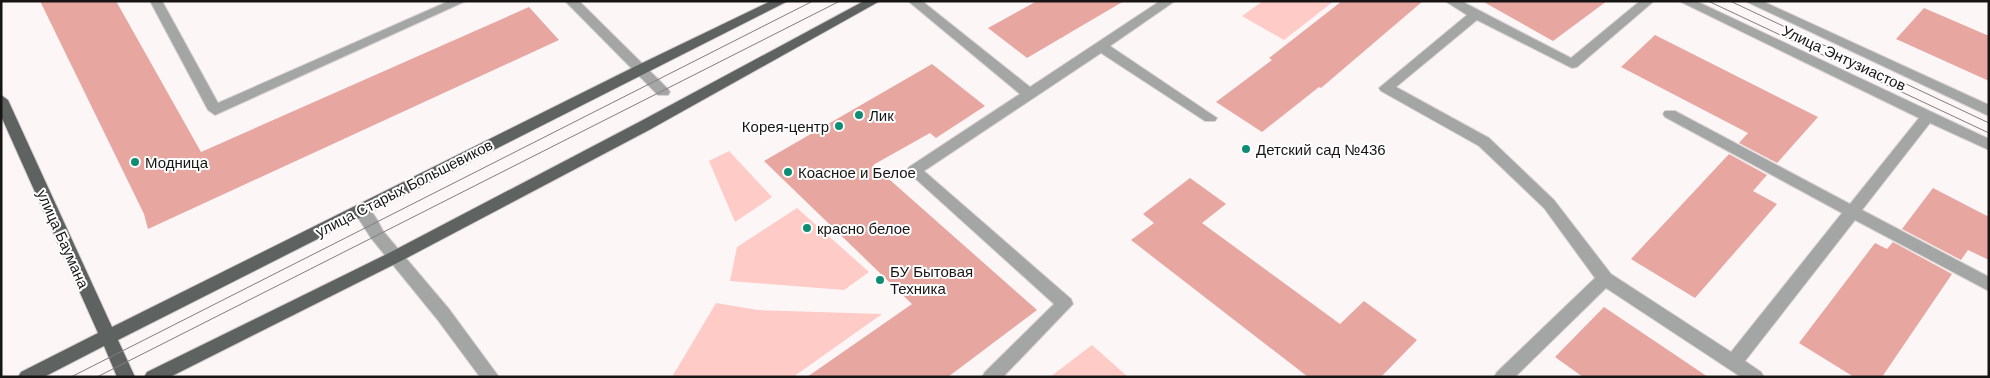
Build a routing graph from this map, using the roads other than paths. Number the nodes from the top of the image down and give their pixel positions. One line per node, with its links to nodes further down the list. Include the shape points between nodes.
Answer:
1 (156, 1): 2 (street, via 215,110)
2 (460, 1)
3 (572, 1): 14 (street)
4 (782, 1): 14 (main road, улица Старых Большевиков)
5 (874, 1): 25 (main road)
6 (914, 1): 16 (street)
7 (1169, 1): 13 (street)
8 (1451, 1): 12 (street)
9 (1648, 1): 12 (street, via 1572,64)
10 (1685, 1): 20 (street, Улица Энтузиастов)
11 (1751, 1): 18 (street, Улица Энтузиастов)
12 (1476, 14): 26 (street, via 1386,88 1484,142 1549,204)
13 (1102, 47): 16 (street); 21 (street)
14 (641, 69): 15 (street); 23 (main road, улица Старых Большевиков)
15 (664, 92)
16 (1031, 95): 34 (street, via 914,171 1065,304)
17 (1, 100): 28 (main road, улица Баумана)
18 (1989, 111)
19 (1670, 114): 24 (street)
20 (1928, 116): 22 (street, Улица Энтузиастов); 24 (street)
21 (1210, 118)
22 (1989, 145)
23 (361, 210): 25 (street); 28 (main road, улица Старых Большевиков)
24 (1853, 212): 27 (street); 29 (street)
25 (396, 257): 32 (main road); 33 (street)
26 (1605, 278): 29 (street); 35 (street)
27 (1989, 285)
28 (107, 336): 30 (main road, улица Старых Большевиков); 31 (main road, улица Баумана)
29 (1734, 363): 36 (street)
30 (27, 377)
31 (126, 377)
32 (153, 377)
33 (490, 377)
34 (991, 377)
35 (1502, 377)
36 (1755, 377)

